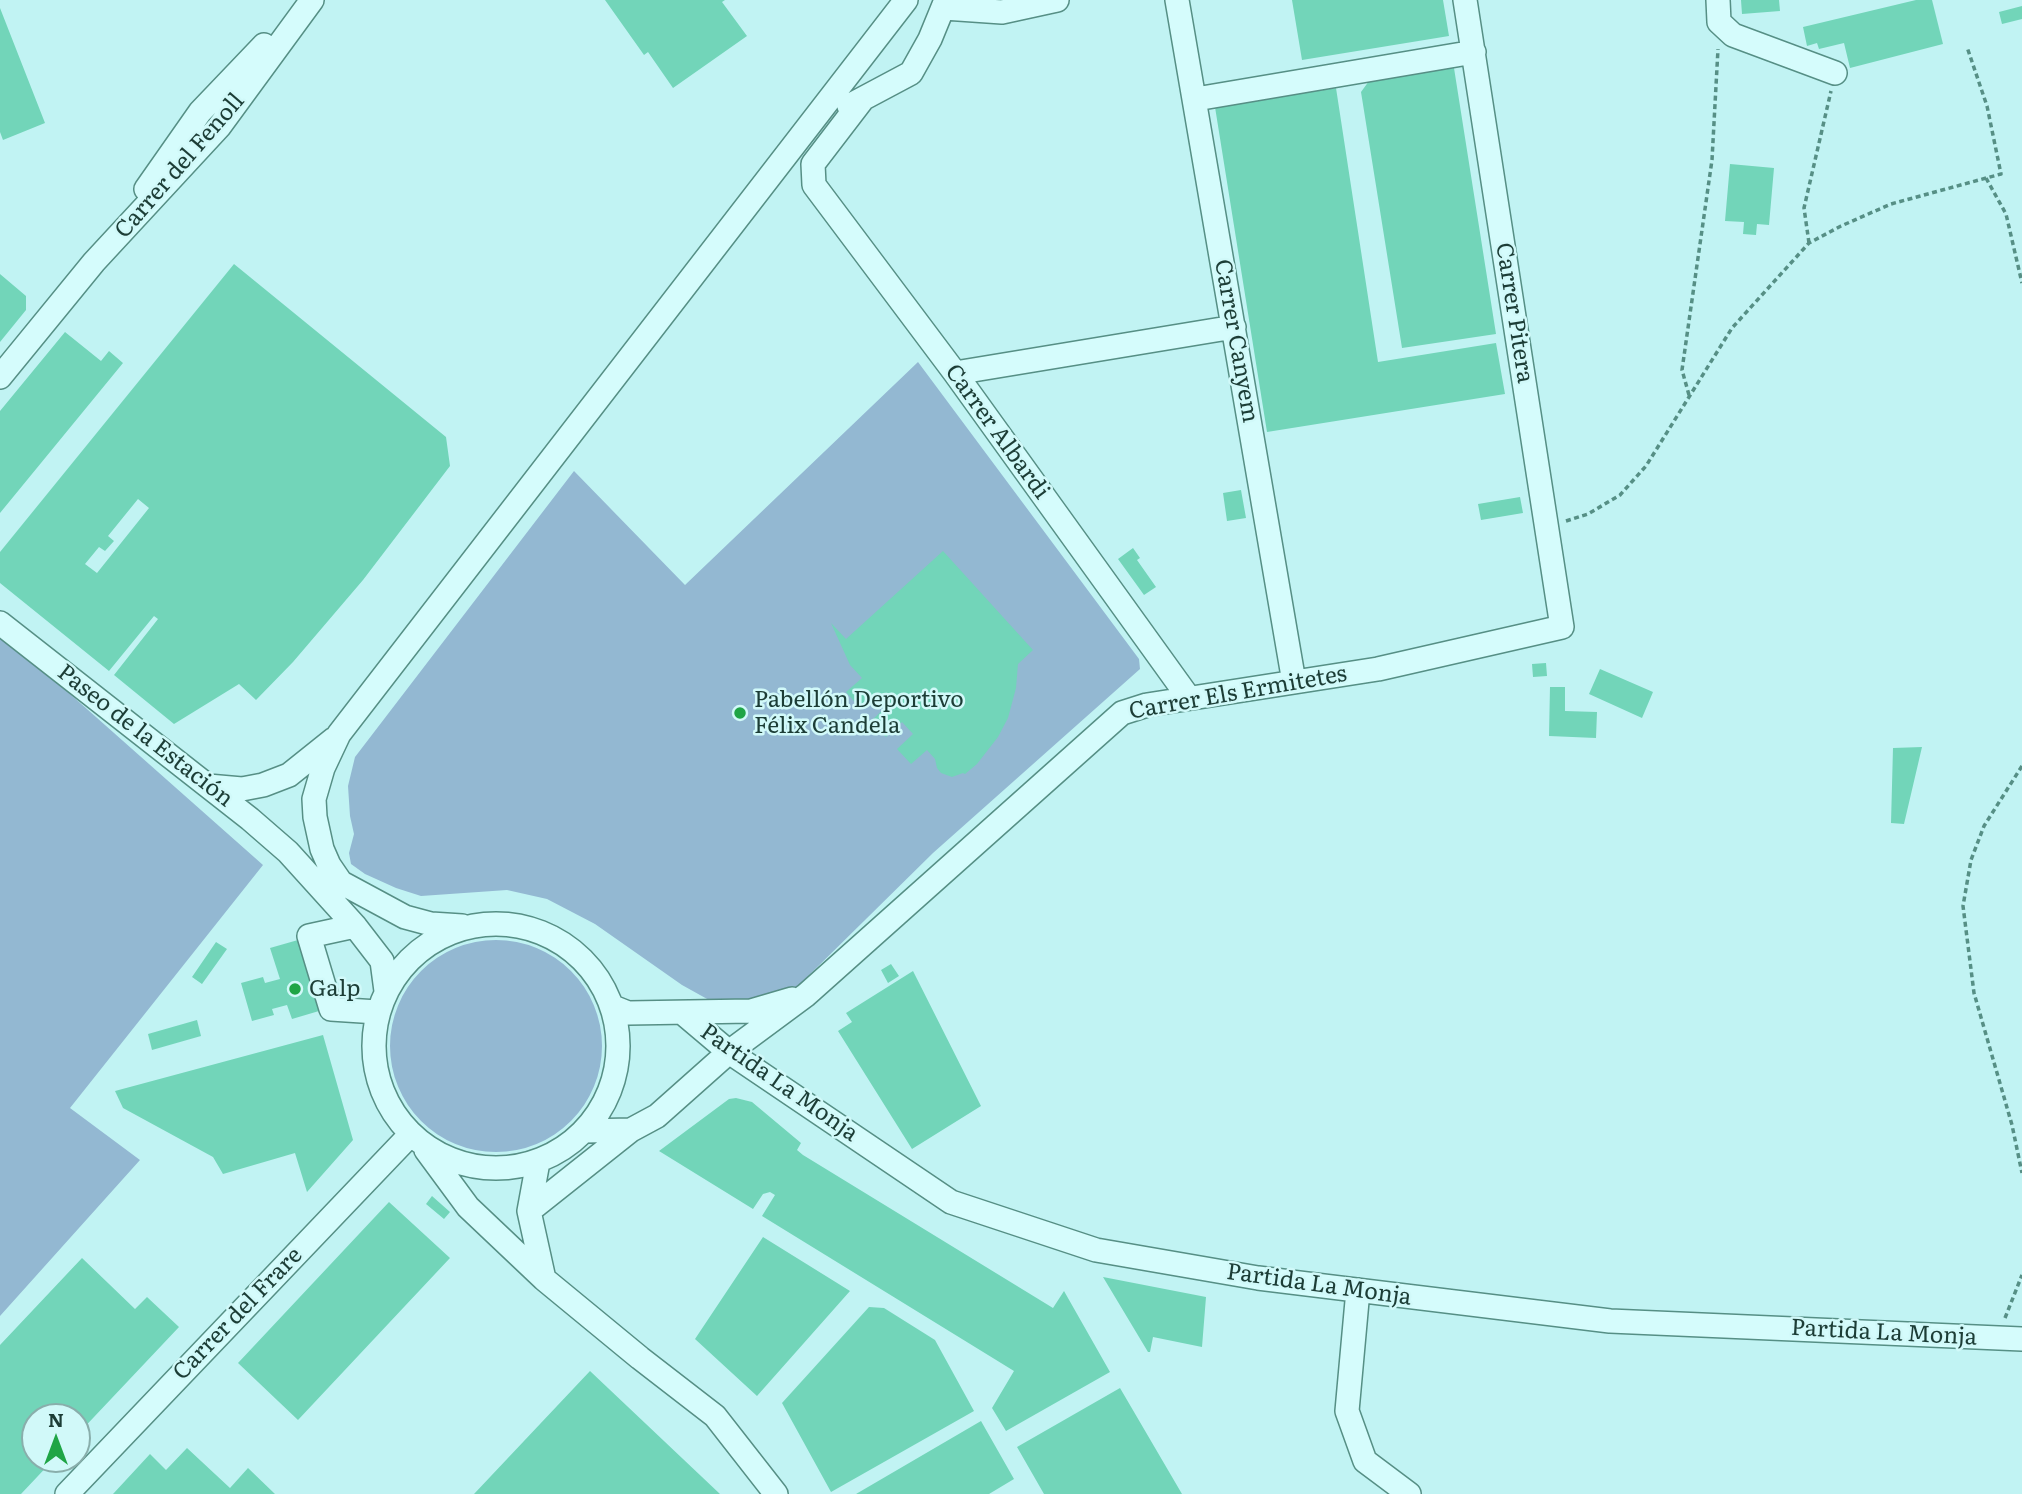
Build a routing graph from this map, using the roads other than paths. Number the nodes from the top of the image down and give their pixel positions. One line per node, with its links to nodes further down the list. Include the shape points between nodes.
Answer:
1 (310, 0): 15 (street, Carrer del Fenoll, via 200,112 94,262)
2 (906, 0): 12 (street)
3 (1057, 0): 6 (street, via 1002,12)
4 (1177, 0): 10 (street, Carrer Canyem)
5 (1465, 0): 8 (street, Carrer Pitera)
6 (946, 3): 11 (street, via 911,73)
7 (1719, 11): 9 (street, via 1733,35)
8 (1474, 52): 10 (street); 17 (street, Carrer Pitera)
9 (1835, 73)
10 (1196, 99): 13 (street, Carrer Canyem)
11 (862, 100): 12 (street); 14 (street, Carrer Albardi, via 813,164 814,185)
12 (808, 125): 20 (street)
13 (1234, 327): 14 (street); 18 (street, Carrer Canyem)
14 (955, 373): 19 (street, Carrer Albardi)
15 (0, 377)
16 (0, 623): 22 (street, Paseo de la Estación)
17 (1563, 627): 18 (street, Carrer Els Ermitetes)
18 (1294, 682): 19 (street, Carrer Els Ermitetes)
19 (1189, 698): 29 (street, Carrer Els Ermitetes, via 1122,713)
20 (339, 734): 21 (street, via 289,775); 25 (street, via 323,768 314,817 322,849)
21 (263, 785): 22 (street, via 242,789); 23 (street, via 250,806)
22 (208, 786): 23 (street, Paseo de la Estación)
23 (250, 819): 24 (street, Paseo de la Estación)
24 (288, 852): 25 (street, Paseo de la Estación); 26 (street, Paseo de la Estación)
25 (342, 884): 27 (street, Paseo de la Estación, via 405,916 431,924)
26 (355, 926): 28 (street, Paseo de la Estación, via 382,961); 31 (street, via 309,936 331,1009)
27 (472, 926): 28 (street, via 437,938 407,961); 30 (street, via 530,928 558,940 594,973)
28 (386, 991): 31 (street)
29 (806, 995): 32 (street, Carrer Els Ermitetes, via 751,1011); 33 (street, Carrer Els Ermitetes)
30 (613, 1007): 32 (street, Carrer Els Ermitetes, via 628,1013); 35 (street, via 619,1040 616,1073 605,1104)
31 (377, 1012): 36 (street, via 372,1045 377,1078 390,1109)
32 (684, 1014): 33 (street, Partida La Monja)
33 (729, 1052): 34 (street, Carrer Els Ermitetes, via 657,1116); 40 (street, Partida La Monja, via 950,1202 1096,1250)
34 (631, 1130): 35 (street, Carrer Els Ermitetes); 38 (street)
35 (585, 1131): 37 (street)
36 (416, 1140): 37 (street, via 458,1163 498,1169); 39 (street, via 468,1206); 42 (street, Carrer del Frare)
37 (538, 1162): 38 (street)
38 (529, 1212): 39 (street)
39 (544, 1279): 43 (street, via 715,1416)
40 (1358, 1290): 41 (street, Partida La Monja, via 1610,1321); 44 (street, via 1347,1411 1365,1461)
41 (2022, 1339)
42 (66, 1494)
43 (776, 1494)
44 (1409, 1494)

